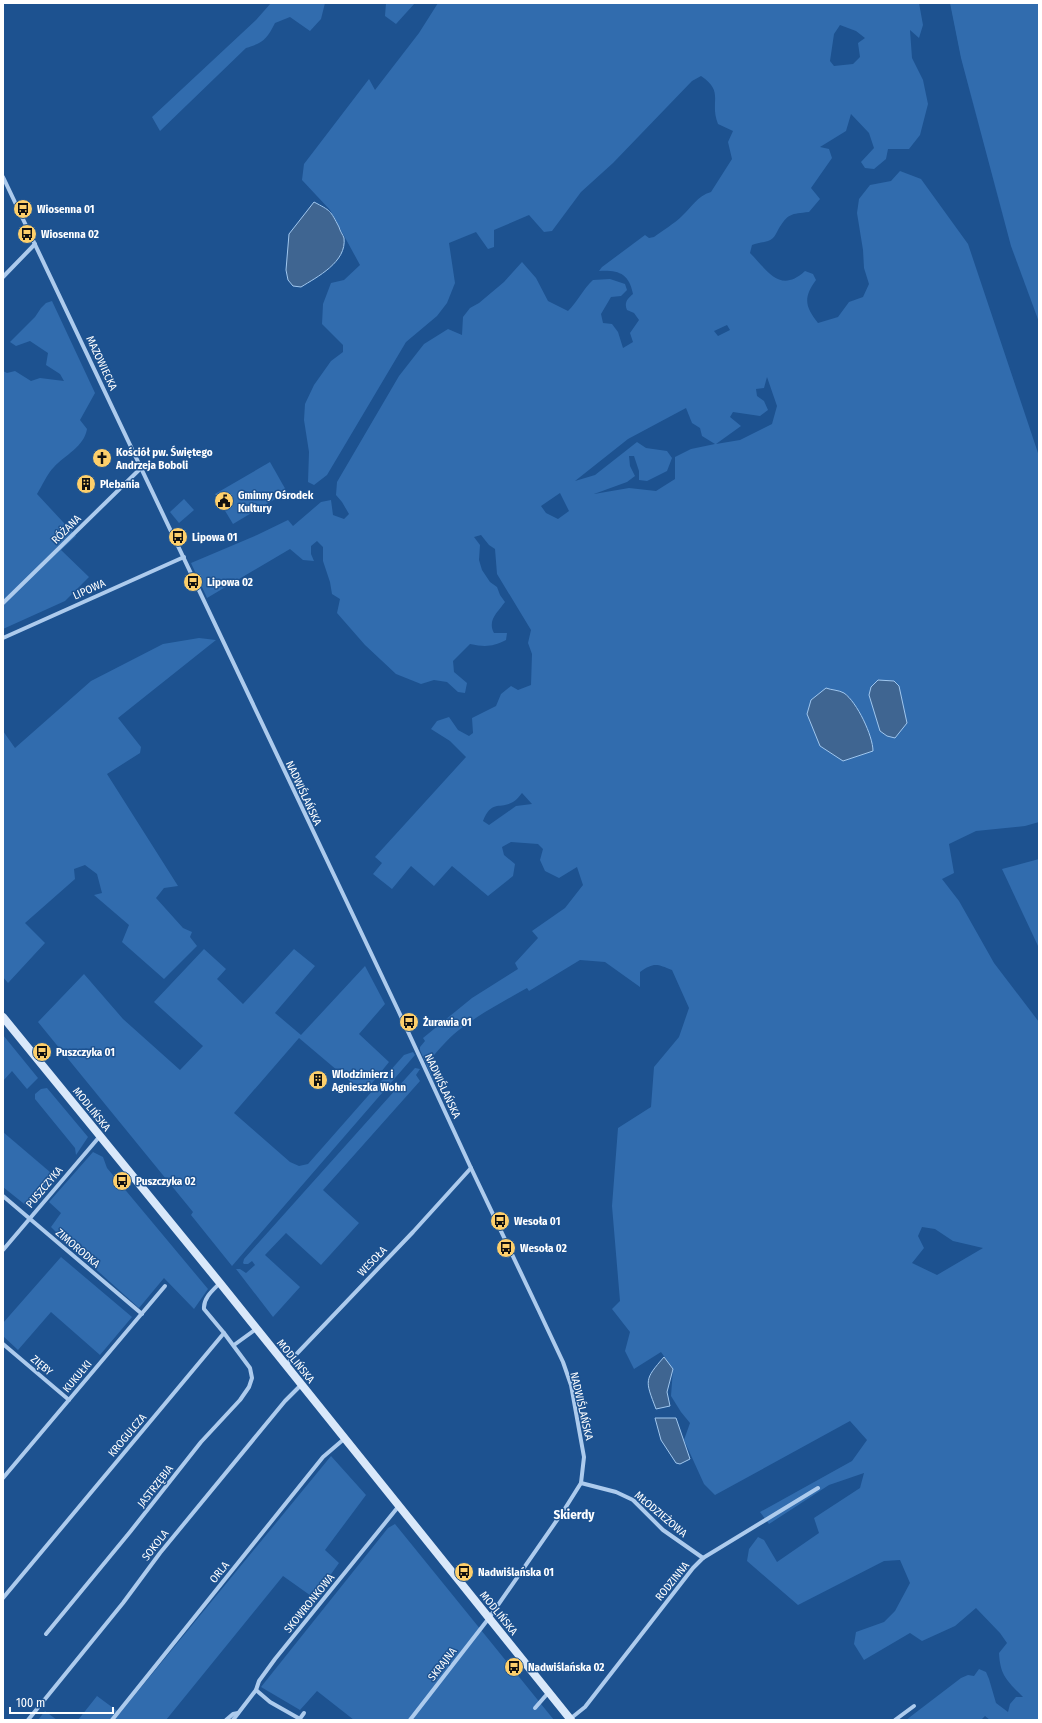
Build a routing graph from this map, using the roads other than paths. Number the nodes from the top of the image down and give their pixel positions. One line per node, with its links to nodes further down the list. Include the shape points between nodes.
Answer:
1 (3, 177): 2 (street, MAZOWIECKA)
2 (35, 244): 3 (street); 4 (street, MAZOWIECKA)
3 (3, 277)
4 (141, 468): 5 (street, MAZOWIECKA); 6 (street, RÓŻANA)
5 (184, 557): 7 (street, LIPOWA); 10 (street, NADWIŚLAŃSKA)
6 (3, 603)
7 (3, 638)
8 (3, 1017): 9 (main road, MODLIŃSKA)
9 (100, 1136): 12 (street, PUSZCZYKA); 14 (main road, MODLIŃSKA)
10 (471, 1168): 21 (street, WESOŁA); 26 (street, NADWIŚLAŃSKA, via 568,1377 584,1457)
11 (3, 1196): 12 (street, ZIMORODKA)
12 (30, 1218): 13 (street, PUSZCZYKA); 16 (street, ZIMORODKA)
13 (3, 1250)
14 (220, 1283): 17 (main road, MODLIŃSKA); 18 (street, via 206,1299 204,1309)
15 (166, 1286): 16 (street, KUKUŁKI)
16 (142, 1314): 23 (street, KUKUŁKI)
17 (256, 1329): 20 (street); 21 (main road, MODLIŃSKA)
18 (224, 1333): 20 (street, JASTRZĘBIA); 30 (street, KROGULCZA)
19 (3, 1344): 23 (street, ZIĘBY)
20 (234, 1345): 32 (street, JASTRZĘBIA, via 250,1368 252,1378 249,1387 201,1442)
21 (286, 1365): 22 (main road, MODLIŃSKA)
22 (301, 1385): 24 (main road, MODLIŃSKA); 39 (street, SOKOLA, via 160,1553)
23 (69, 1400): 25 (street, KUKUŁKI)
24 (344, 1439): 28 (main road, MODLIŃSKA); 40 (street, ORLA, via 323,1457)
25 (3, 1478)
26 (581, 1483): 29 (street, MŁODZIEŻOWA, via 616,1492 633,1500 663,1530); 31 (street, NADWIŚLAŃSKA)
27 (818, 1488): 29 (street, RODZINNA)
28 (398, 1507): 31 (main road, MODLIŃSKA); 33 (street, SKOWRONKOWA, via 275,1660 259,1681)
29 (704, 1558): 45 (street, RODZINNA, via 693,1568 585,1707)
30 (3, 1598)
31 (489, 1618): 34 (main road, MODLIŃSKA); 44 (street, SKRAJNA)
32 (46, 1634)
33 (256, 1690): 37 (street, SKOWRONKOWA); 43 (street)
34 (548, 1693): 36 (street); 45 (main road, MODLIŃSKA)
35 (914, 1706): 46 (street)
36 (535, 1708)
37 (238, 1713): 41 (street, SKOWRONKOWA); 42 (street, SKOWRONKOWA)
38 (304, 1713): 43 (street)
39 (28, 1720)
40 (112, 1720)
41 (226, 1720)
42 (233, 1720)
43 (299, 1720)
44 (410, 1720)
45 (570, 1720)
46 (895, 1720)

